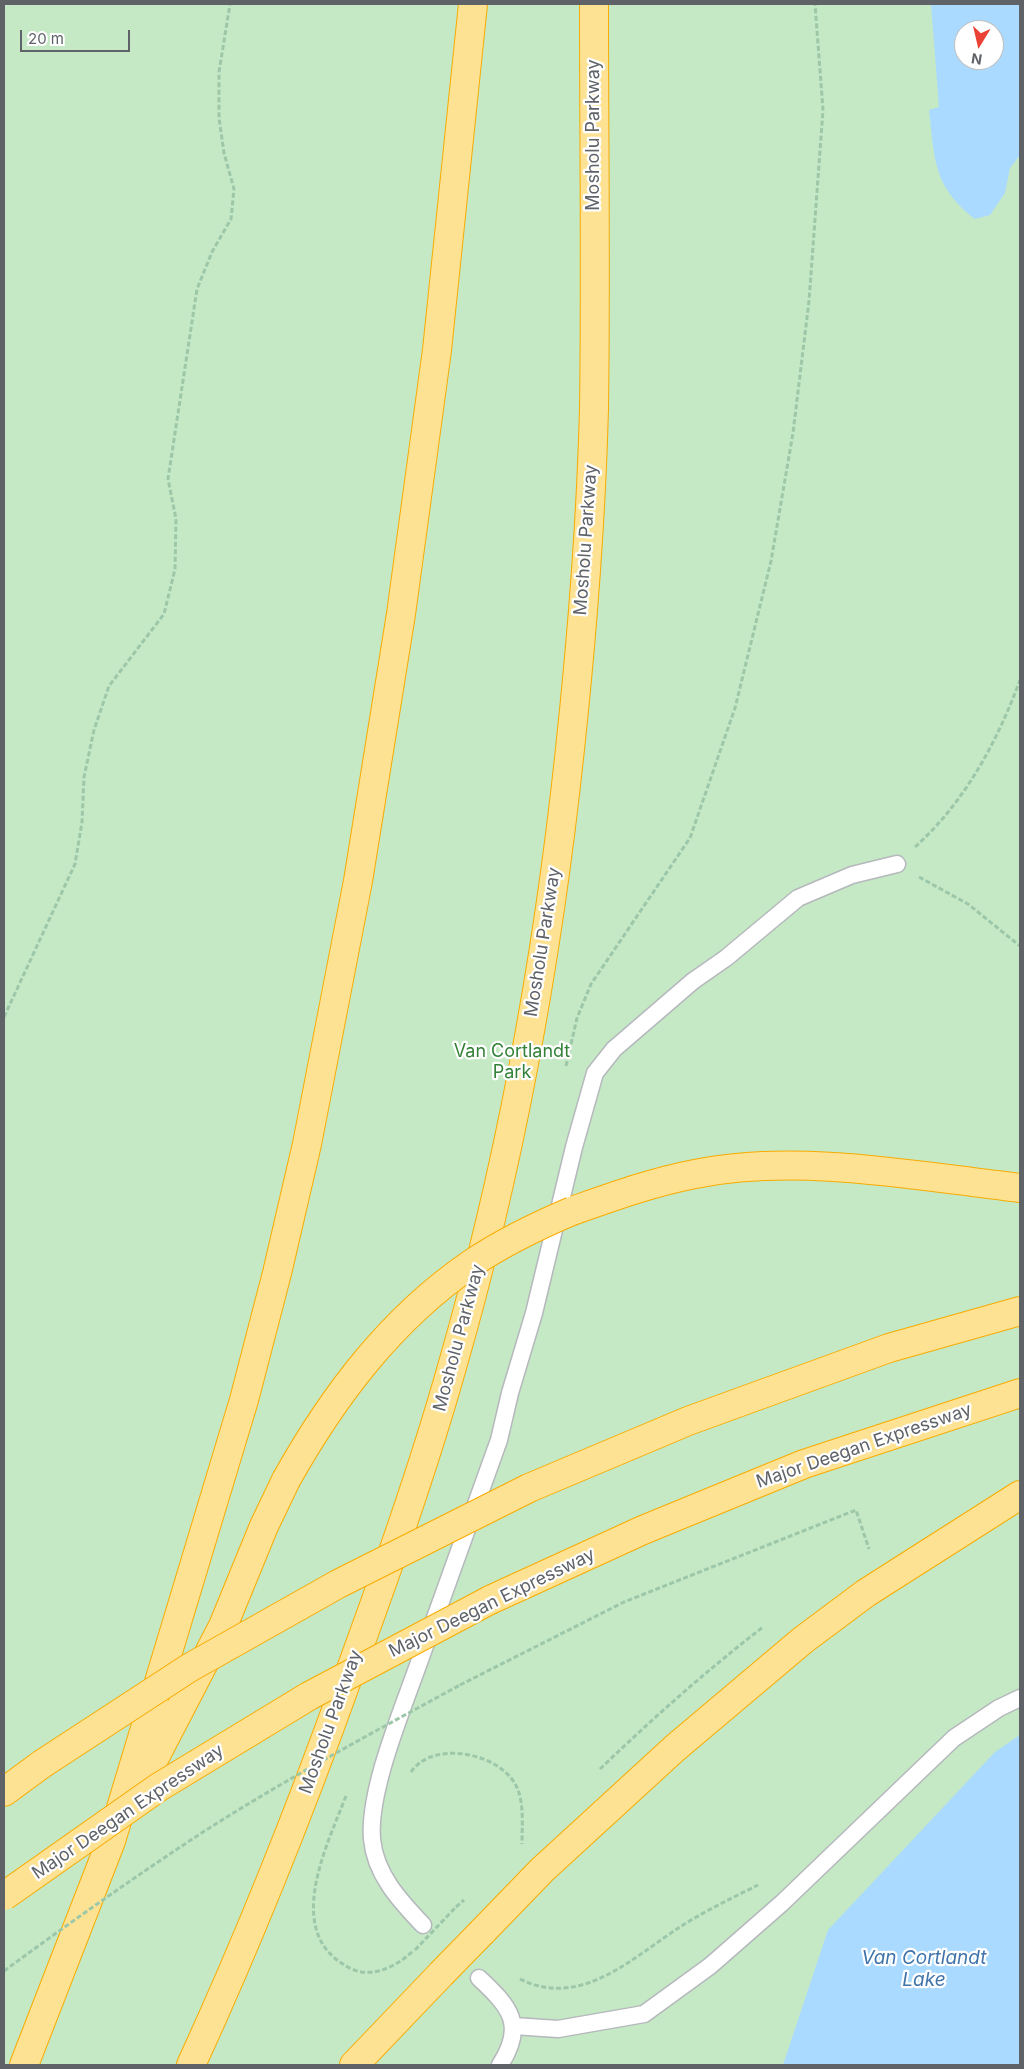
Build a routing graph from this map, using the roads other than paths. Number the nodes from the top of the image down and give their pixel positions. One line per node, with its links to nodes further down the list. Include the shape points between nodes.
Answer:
1 (473, 4): 10 (highway, via 438,341 403,605 361,862 307,1144 244,1400)
2 (594, 4): 16 (highway, Mosholu Parkway, via 594,414 587,550 564,804 522,1071 454,1363 405,1521 274,1876)
3 (896, 864): 12 (lane, via 852,875 798,898 614,1049 595,1073 499,1440 392,1738 374,1805 372,1840 380,1870 399,1900)
4 (1020, 1188): 10 (highway, bridge, via 835,1168 737,1168 657,1183 572,1211 535,1227 471,1264 416,1309 363,1363 286,1480 223,1626)
5 (1020, 1311): 9 (highway, bridge, via 889,1348 688,1421 529,1488 313,1598 189,1668)
6 (1020, 1393): 11 (highway, Major Deegan Expressway, bridge, via 804,1464 643,1530 490,1600 309,1696 159,1787)
7 (1020, 1495): 17 (highway, bridge, via 874,1588 795,1646 675,1748 542,1870)
8 (1020, 1698): 14 (lane, via 954,1738 782,1903 710,1966 644,2014 558,2029)
9 (4, 1792)
10 (111, 1841): 15 (highway)
11 (4, 1896)
12 (423, 1925)
13 (479, 1978): 14 (lane, via 504,2002)
14 (514, 2026): 18 (lane, via 510,2049)
15 (24, 2065)
16 (191, 2065)
17 (354, 2065)
18 (500, 2065)

